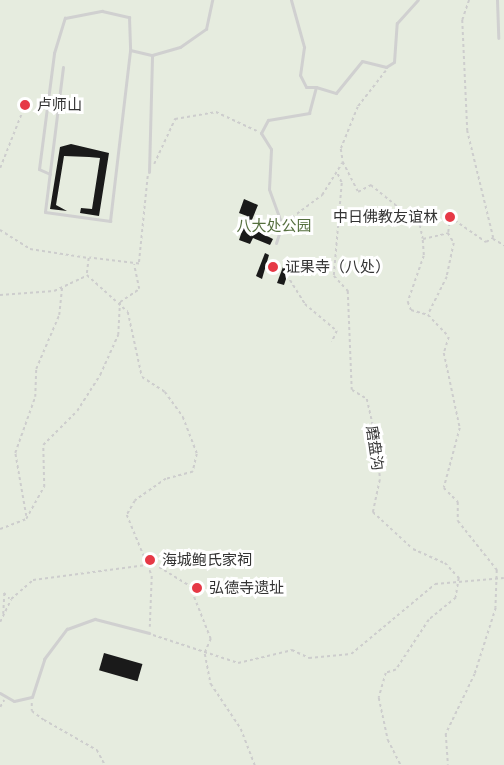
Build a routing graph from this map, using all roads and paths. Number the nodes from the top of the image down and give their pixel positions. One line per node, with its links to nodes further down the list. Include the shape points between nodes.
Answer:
1 (212, 0): 8 (lane, via 206,29 180,47)
2 (291, 0): 11 (lane, via 304,47 300,75 306,87)
3 (418, 0): 10 (lane, via 397,23 394,62)
4 (469, 0): 22 (path, via 462,20 467,131)
5 (497, 0): 6 (lane)
6 (498, 38)
7 (130, 50): 8 (lane); 17 (lane, via 129,17 102,11 65,18 54,53 39,169); 17 (lane, via 110,221 45,212)
8 (152, 55): 16 (lane)
9 (63, 67): 17 (lane)
10 (386, 67): 11 (lane, via 362,61 336,93); 14 (path, via 378,89 358,107 341,149)
11 (316, 87): 13 (lane, via 309,113 268,120)
12 (25, 105): 15 (path)
13 (261, 133): 16 (path, via 216,112 176,120); 19 (lane, via 271,149 269,189)
14 (343, 162): 18 (path); 23 (path, via 358,192 372,185 420,225)
15 (0, 168)
16 (149, 172): 27 (path, via 139,264)
17 (51, 174)
18 (338, 174): 19 (path, via 322,195); 38 (path, 磨盘沟, via 342,183 334,276 348,291 352,390 366,399 377,443 380,480 373,512 412,549 445,563)
19 (282, 225): 24 (lane)
20 (0, 230): 26 (path, via 30,249)
21 (448, 233): 22 (path, via 450,217 486,242); 23 (path); 33 (path, via 454,243 447,276)
22 (493, 238): 25 (path)
23 (423, 239): 33 (path, via 422,264 408,302 411,310)
24 (276, 243)
25 (504, 245)
26 (89, 258): 27 (path); 28 (path)
27 (133, 264): 32 (path, via 139,288)
28 (87, 275): 30 (path); 32 (path)
29 (287, 275): 34 (path, via 305,304 337,331)
30 (62, 287): 31 (path, via 17,297); 35 (path, via 59,315 48,352 36,369 35,397 15,453)
31 (0, 294)
32 (120, 302): 35 (path, via 118,335 100,375 77,411 43,446 44,487); 37 (path, via 128,312 142,377 165,392 183,417 197,454 193,472 166,479 129,507 130,532)
33 (428, 315): 39 (path, via 449,337 444,352 460,428 444,488 458,502 458,521 497,570)
34 (332, 342)
35 (26, 519): 36 (path)
36 (0, 529)
37 (147, 566): 41 (path, via 33,580); 44 (path, via 153,607); 45 (path, via 154,564 190,586 211,639)
38 (459, 578): 39 (path); 45 (path, via 435,584 351,654 309,658 292,650 238,663); 52 (path, via 456,598 429,620 396,670 386,673 379,698 388,740)
39 (497, 578): 40 (path); 53 (path, via 496,608 475,674 446,734)
40 (504, 578)
41 (11, 599): 42 (path); 42 (path, via 4,592)
42 (3, 615): 43 (path)
43 (0, 622)
44 (149, 633): 45 (path); 48 (lane, via 95,619 67,629 44,659)
45 (204, 654): 51 (path, via 211,684 241,729)
46 (0, 693): 47 (lane)
47 (7, 696): 48 (lane, via 14,701); 49 (path)
48 (32, 697): 50 (path, via 32,711 88,743)
49 (0, 707)
50 (105, 765)
51 (255, 765)
52 (401, 765)
53 (448, 765)

